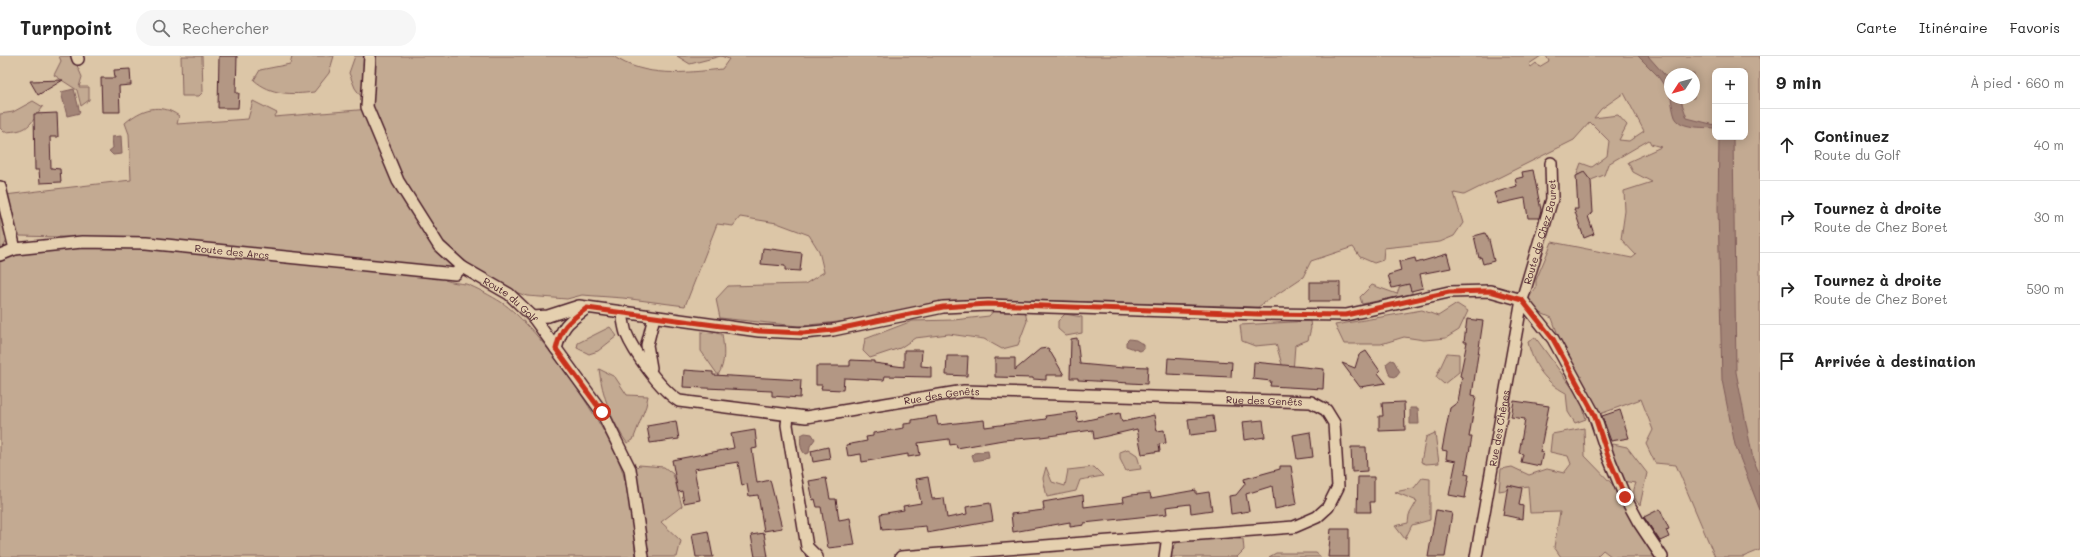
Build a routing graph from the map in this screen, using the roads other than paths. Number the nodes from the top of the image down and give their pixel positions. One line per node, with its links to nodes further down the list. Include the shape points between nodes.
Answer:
1 (370, 56): 6 (street, Route du Golf, via 367,107 395,174 439,246)
2 (1551, 163): 7 (street, Route de Chez Bauret, via 1552,199)
3 (0, 187): 4 (street)
4 (15, 249): 5 (street, Route des Arcs); 6 (street, Route des Arcs, via 82,242 146,243 455,274)
5 (0, 255)
6 (462, 267): 10 (street, Route du Golf, via 509,294)
7 (1522, 300): 11 (street, via 1490,291 1449,292 1346,315 988,304 943,307 833,330 803,333 759,331); 20 (street, Rue des Chênes); 21 (street, via 1553,339 1594,414 1625,497)
8 (587, 308): 9 (street); 10 (street, via 579,306 548,316); 12 (street, via 570,320 560,332)
9 (622, 312): 11 (street); 13 (street, Rue des Genêts, via 626,333)
10 (533, 317): 12 (street, Route du Golf)
11 (654, 317): 13 (street, Rue des Genêts, via 647,345)
12 (556, 349): 16 (street, Route du Golf, via 602,412 630,469)
13 (652, 374): 14 (street, Rue des Genêts, via 668,394 679,401)
14 (788, 416): 15 (street, Rue des Genêts, via 806,417 964,391 1311,402 1326,410 1334,423 1338,487 1328,507 1317,517 1294,527); 17 (street, via 787,425 807,547)
15 (1168, 536): 18 (street, Rue des Genêts); 19 (street)
16 (643, 557)
17 (817, 557)
18 (901, 557)
19 (1165, 557)
20 (1476, 557)
21 (1662, 557)

